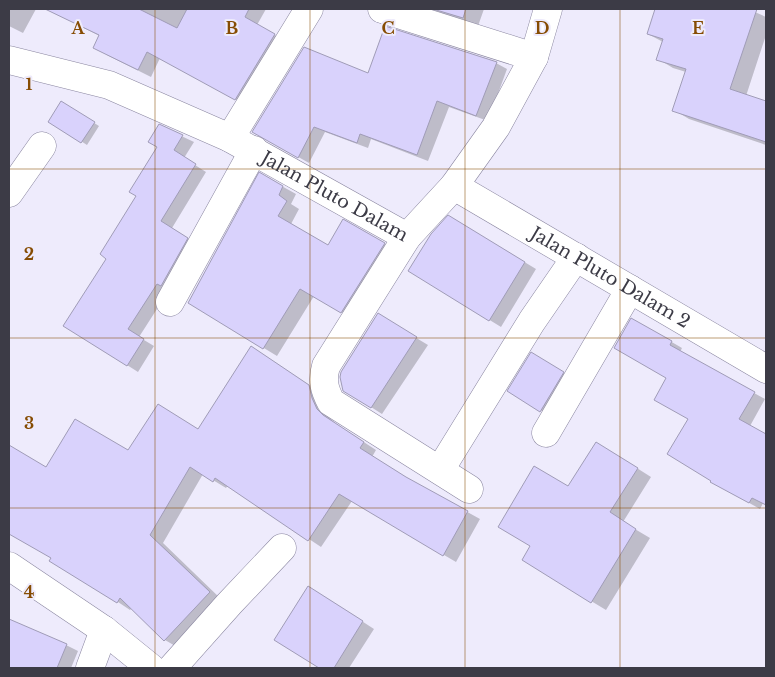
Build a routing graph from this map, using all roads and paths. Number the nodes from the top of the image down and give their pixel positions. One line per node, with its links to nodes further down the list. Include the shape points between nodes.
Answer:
1 (309, 9): 6 (street)
2 (382, 9): 4 (street)
3 (548, 9): 4 (street, Jalan Pluto Dalam)
4 (534, 57): 9 (street, Jalan Pluto Dalam, via 496,127)
5 (9, 60): 6 (street, Jalan Pluto Dalam, via 109,85)
6 (230, 138): 8 (street, Jalan Pluto Dalam)
7 (42, 146): 10 (street)
8 (254, 150): 11 (street, Jalan Pluto Dalam); 14 (street)
9 (454, 186): 11 (street, Jalan Pluto Dalam); 12 (street, Jalan Pluto Dalam 2)
10 (9, 193)
11 (406, 237): 17 (street, via 326,366 323,377 325,391 331,402)
12 (576, 257): 13 (street, Jalan Pluto Dalam 2); 17 (street)
13 (630, 289): 15 (street, Jalan Pluto Dalam 2); 16 (street)
14 (170, 302)
15 (766, 369)
16 (546, 433)
17 (440, 470): 18 (street)
18 (469, 489)
19 (282, 548): 24 (street)
20 (9, 566): 21 (street)
21 (104, 630): 22 (street); 23 (street)
22 (90, 668)
23 (150, 668)
24 (172, 668)

